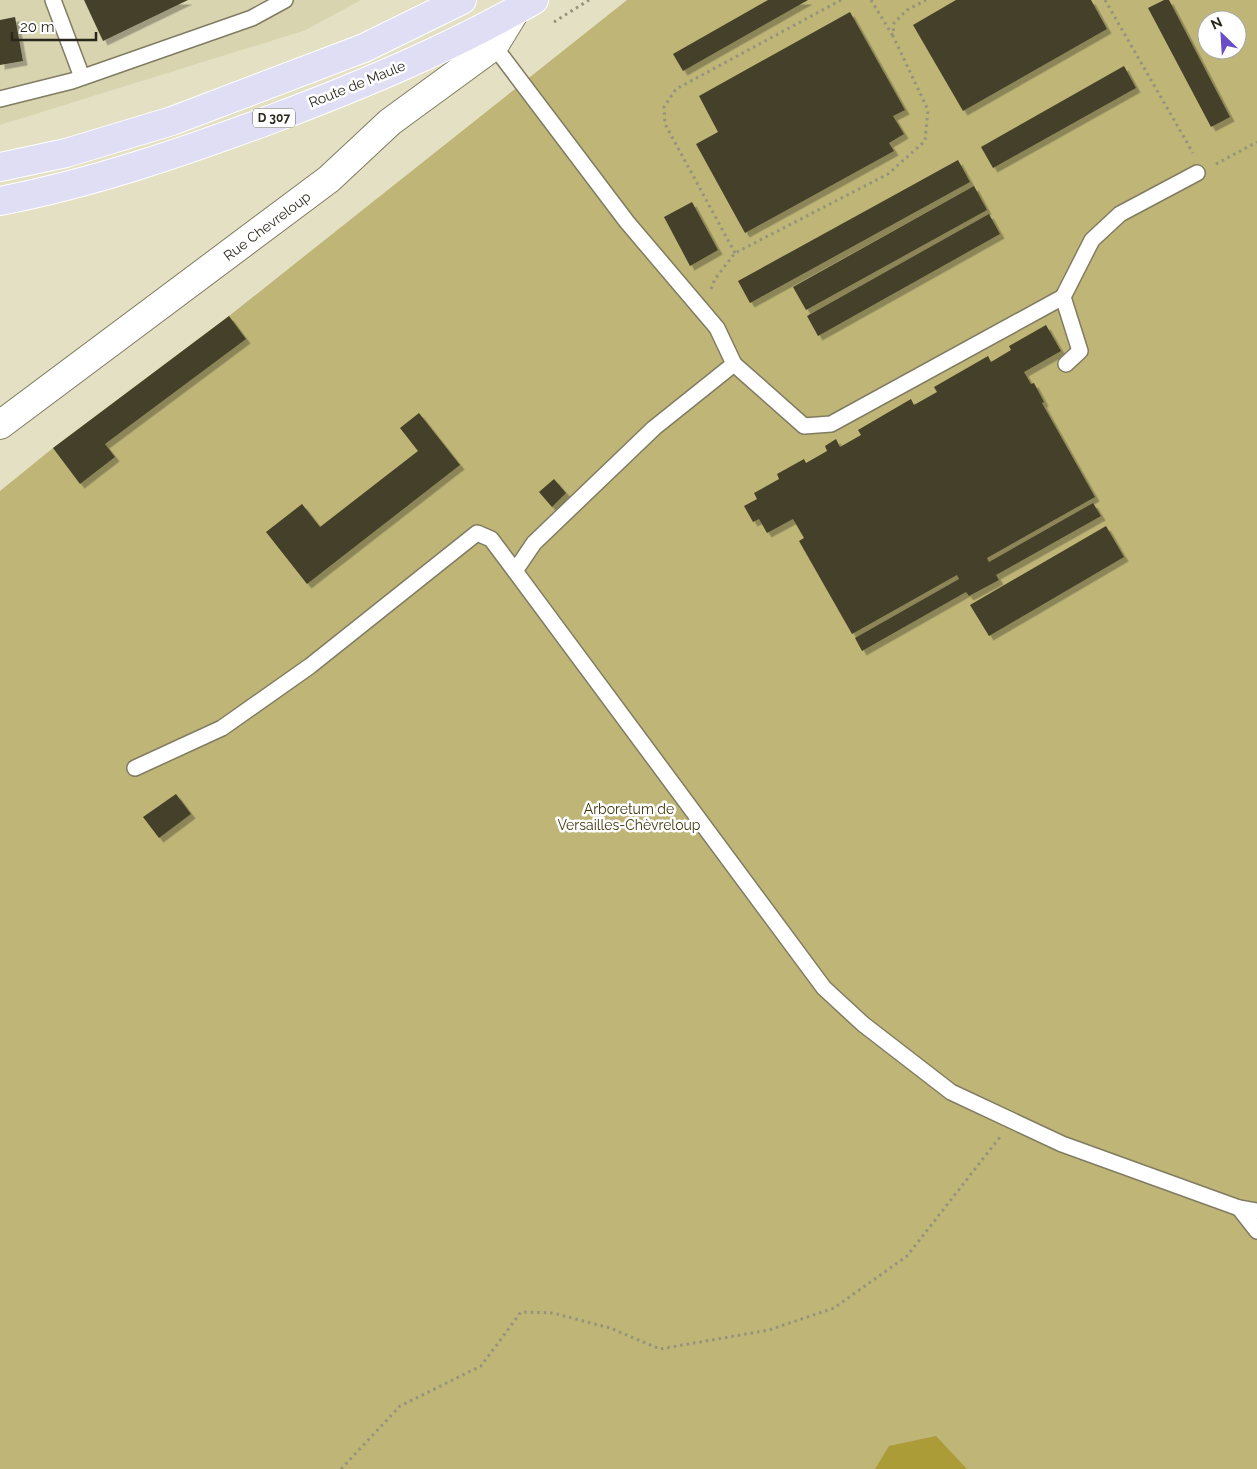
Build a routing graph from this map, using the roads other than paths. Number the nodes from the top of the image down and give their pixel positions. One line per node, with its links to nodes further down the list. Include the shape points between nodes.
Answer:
1 (53, 0): 6 (lane)
2 (285, 0): 6 (lane, via 252,18)
3 (462, 0): 8 (main road, D 307, via 364,48 172,121 66,153)
4 (525, 5): 5 (street, Rue Chevreloup); 10 (main road, Route de Maule / D 307, via 377,79 184,152 70,185)
5 (494, 46): 12 (lane, via 627,222 717,328); 14 (street, Rue Chevreloup, via 390,122 329,179)
6 (82, 77): 7 (lane)
7 (0, 99)
8 (0, 167)
9 (1200, 172): 11 (lane, via 1113,220 1092,240)
10 (0, 201)
11 (1063, 297): 12 (lane, via 832,424 804,426); 13 (lane, via 1080,351)
12 (734, 364): 15 (lane, via 654,428 534,543)
13 (1066, 364)
14 (0, 425)
15 (515, 572): 16 (lane, via 491,539 477,533 317,660 222,728); 17 (lane, via 824,988 863,1024 951,1092 1062,1144)
16 (135, 768)
17 (1239, 1208): 18 (lane); 19 (lane)
18 (1257, 1211)
19 (1257, 1231)

